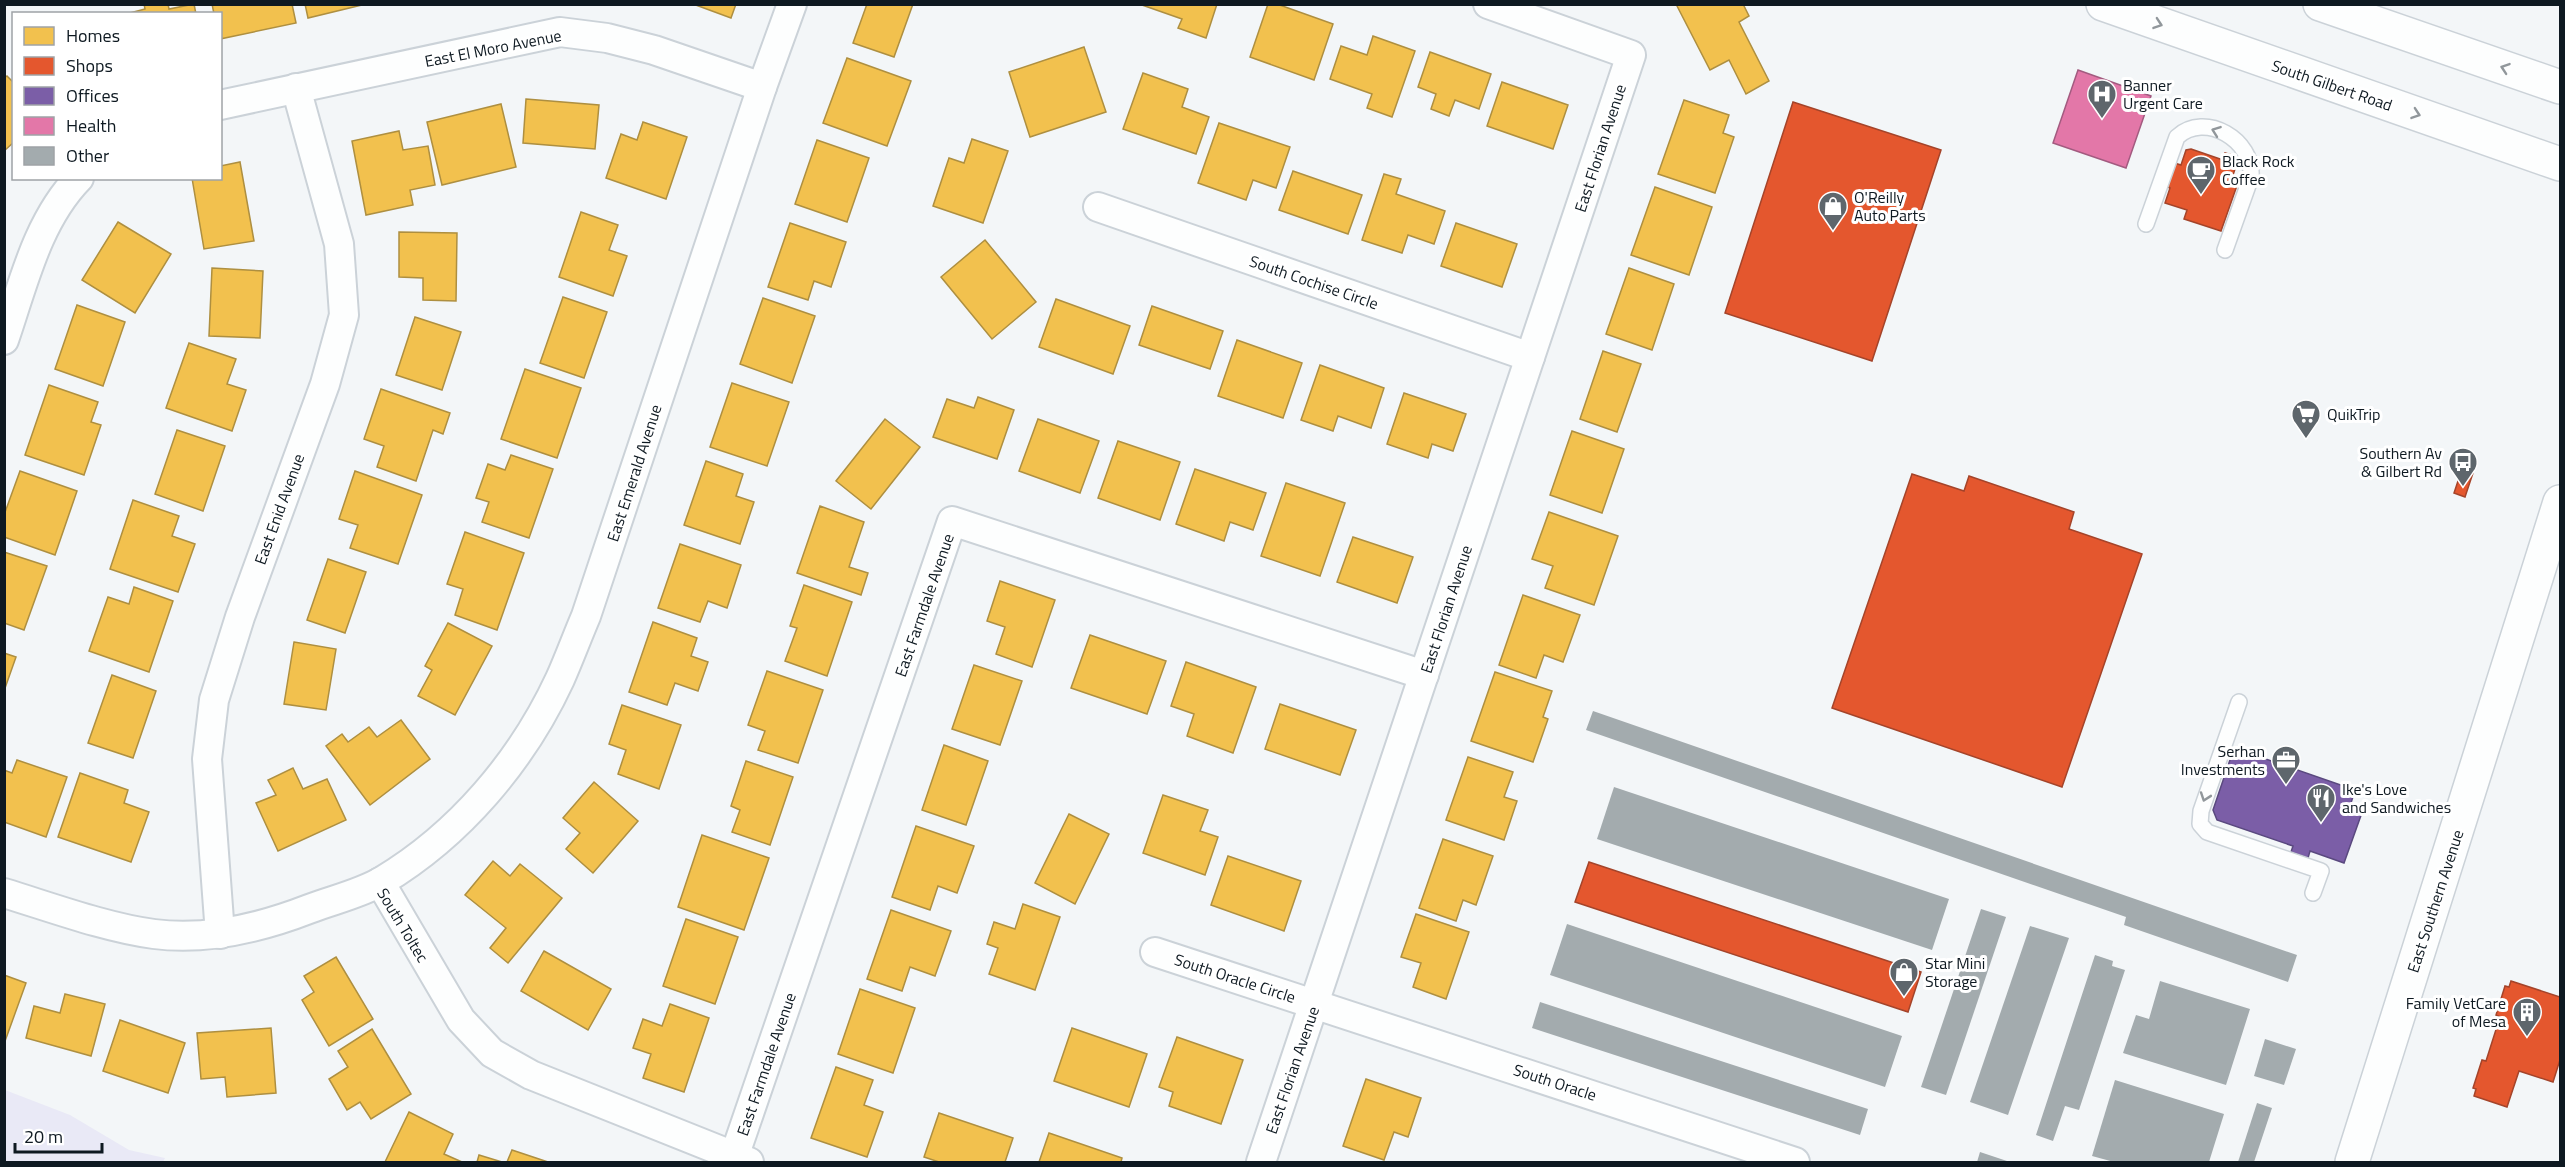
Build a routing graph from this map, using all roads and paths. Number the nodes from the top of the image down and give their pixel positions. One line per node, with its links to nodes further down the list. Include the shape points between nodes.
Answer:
1 (792, 4): 5 (street, East Emerald Avenue)
2 (1488, 4): 15 (street, East Florian Avenue, via 1631,55)
3 (2103, 4): 9 (main road, South Gilbert Road, one-way to 9)
4 (2320, 4): 6 (main road, one-way to 4)
5 (762, 87): 7 (street, East El Moro Avenue, via 654,50 560,32); 19 (street, East Emerald Avenue, via 586,616 559,681 525,740 482,799 443,838)
6 (2560, 87)
7 (296, 88): 8 (street, East El Moro Avenue); 22 (street, East Enid Avenue, via 339,244 344,315 325,384 214,700 207,759)
8 (222, 105)
9 (2560, 164)
10 (77, 180): 14 (street, via 66,191 35,247)
11 (1098, 207): 15 (street, South Cochise Circle)
12 (2146, 224): 13 (lane, one-way to 12, via 2252,165 2237,141 2205,127 2195,126 2177,137)
13 (2225, 250)
14 (4, 340)
15 (1530, 357): 17 (street, East Florian Avenue)
16 (2560, 502): 28 (main road, East Southern Avenue)
17 (1424, 675): 24 (street, East Florian Avenue); 25 (street, East Farmdale Avenue, via 952,521)
18 (2239, 702): 20 (lane, one-way to 20, via 2201,811 2200,824 2207,832 2321,871)
19 (380, 882): 22 (street, South Toltec, via 280,920); 25 (street, South Toltec, via 461,1020 492,1053 531,1076)
20 (2313, 892)
21 (4, 893): 22 (street, South Toltec, via 153,934)
22 (220, 934)
23 (1155, 952): 24 (street, South Oracle Circle)
24 (1315, 1003): 26 (street, East Florian Avenue); 27 (street, South Oracle)
25 (742, 1160)
26 (1261, 1162)
27 (1795, 1162)
28 (2352, 1162)

